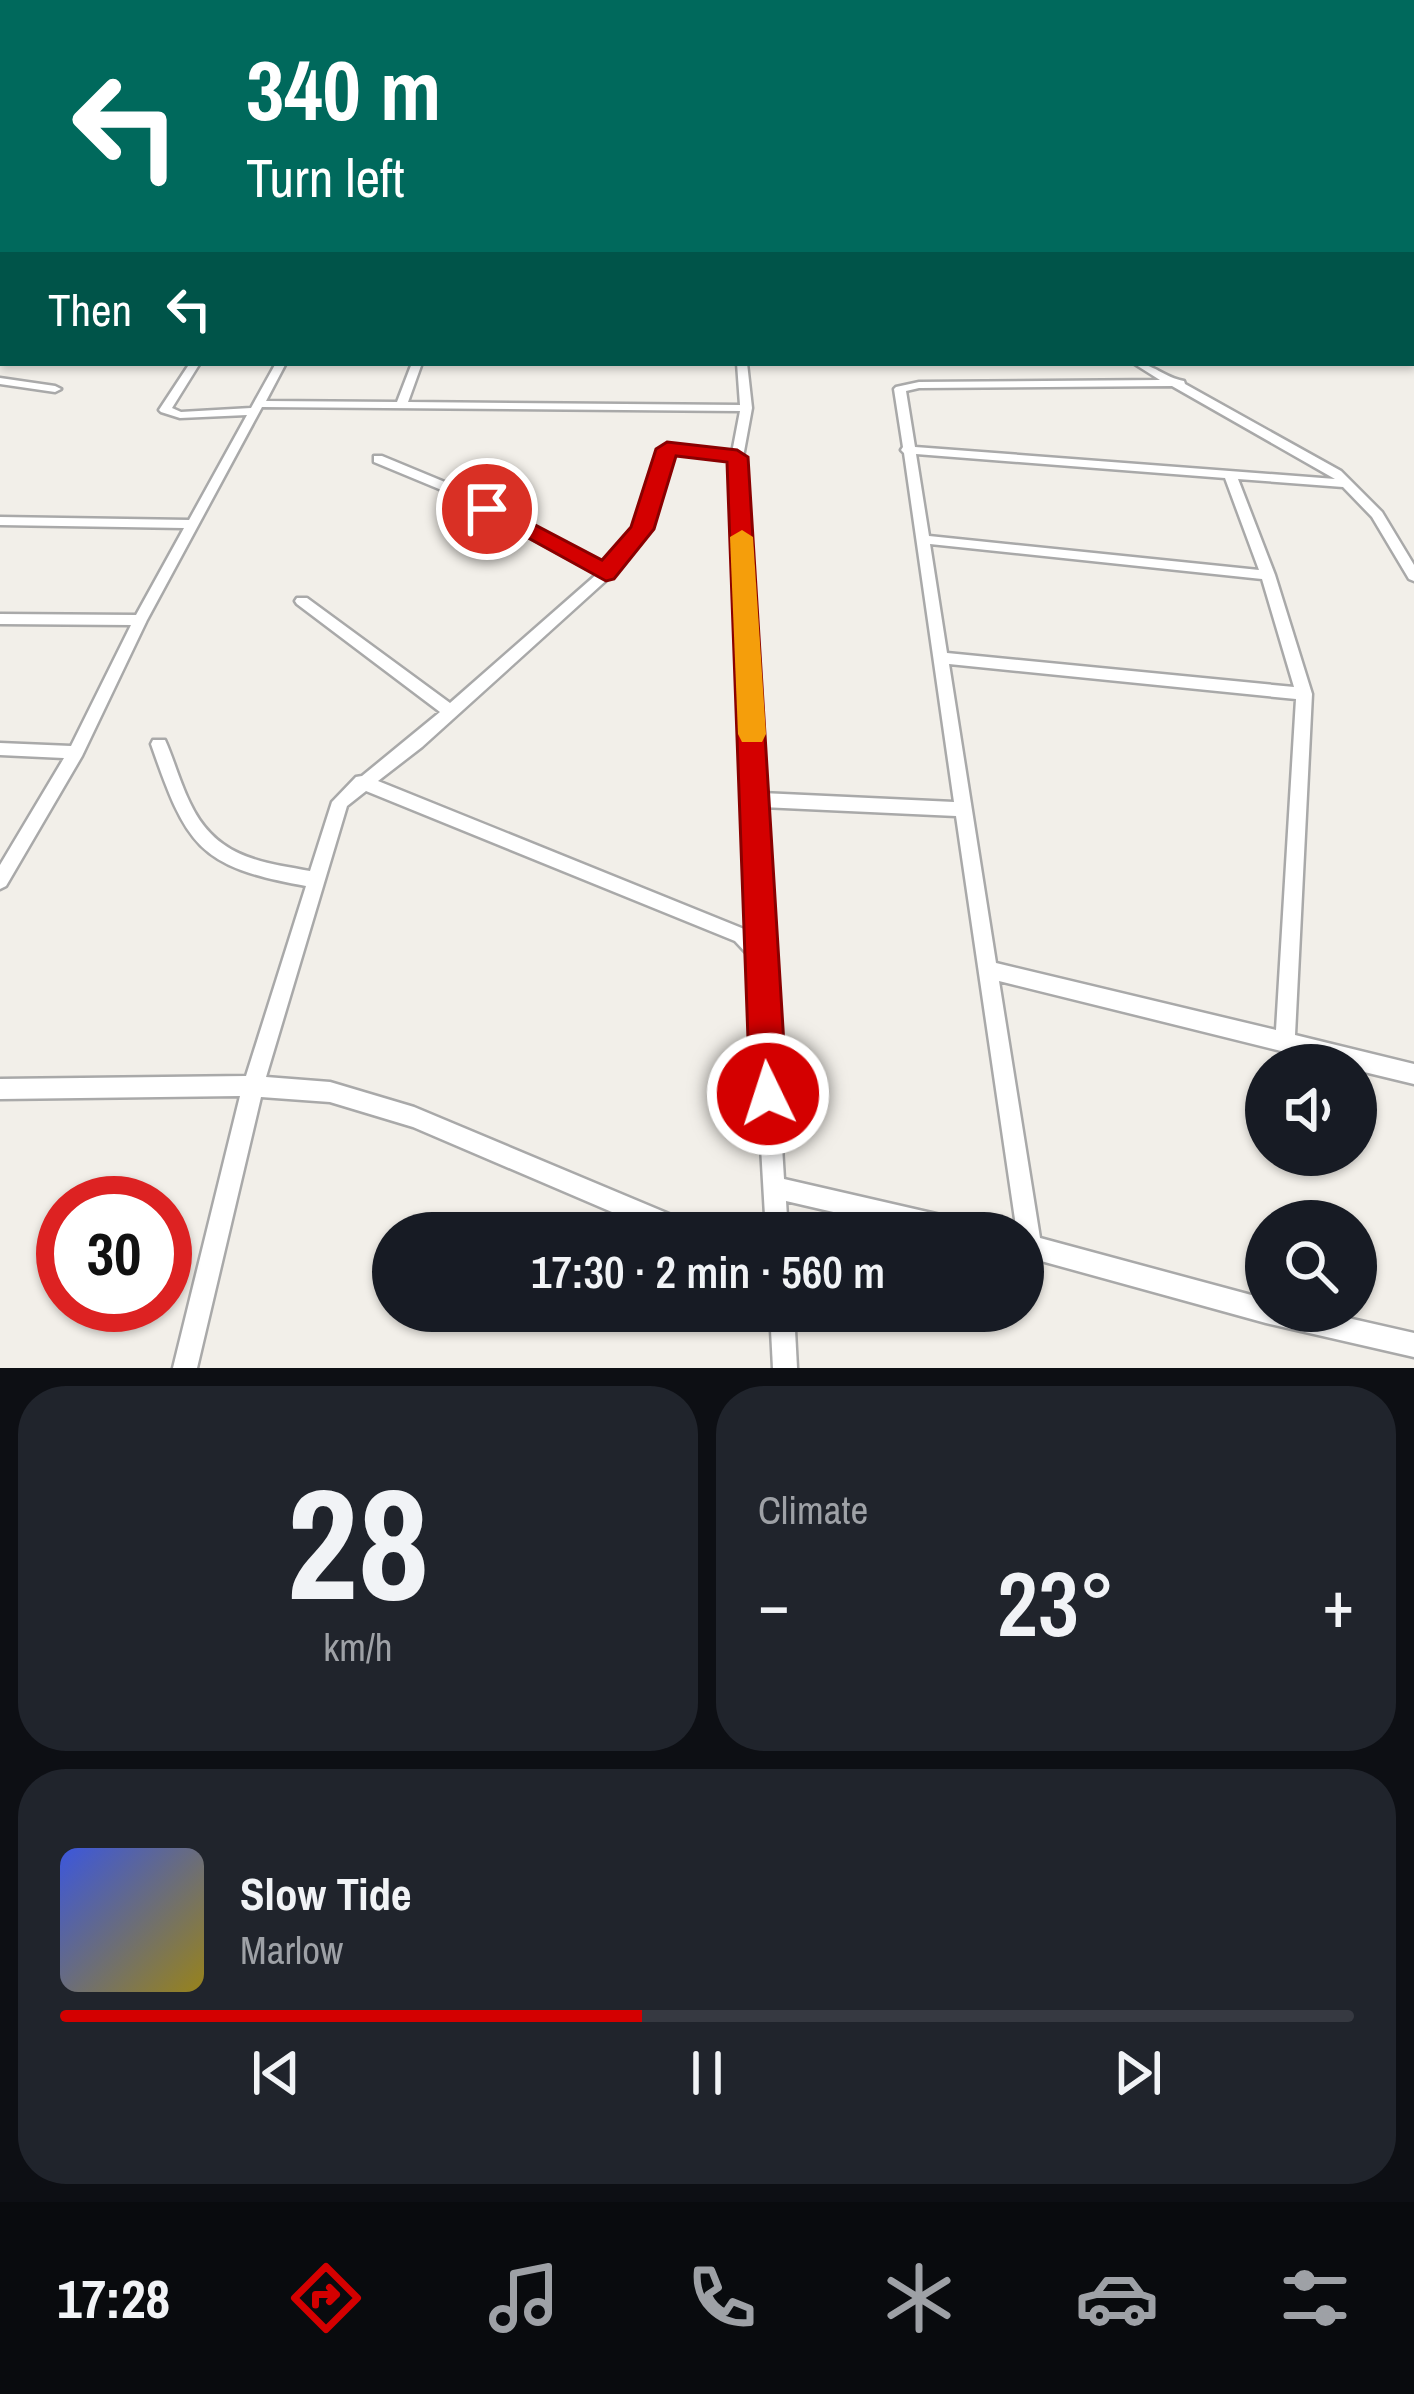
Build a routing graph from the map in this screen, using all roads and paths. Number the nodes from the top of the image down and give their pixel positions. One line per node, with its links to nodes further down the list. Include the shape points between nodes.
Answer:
1 (193, 366): 10 (street, via 165,410)
2 (279, 366): 10 (street)
3 (416, 366): 9 (street)
4 (742, 366): 11 (street)
5 (1145, 366): 7 (street)
6 (0, 381): 8 (street)
7 (1180, 382): 12 (street, via 906,386 899,396); 16 (street)
8 (55, 389)
9 (402, 404): 10 (street); 11 (street)
10 (258, 407): 18 (street)
11 (746, 407): 13 (street)
12 (907, 450): 15 (street); 19 (street)
13 (737, 457): 20 (street, via 667,449 642,529); 33 (street)
14 (378, 459): 20 (street)
15 (1230, 475): 16 (street); 21 (street)
16 (1348, 484): 22 (street)
17 (0, 521): 18 (street)
18 (193, 524): 25 (street)
19 (921, 539): 21 (street); 26 (street)
20 (606, 573): 28 (street)
21 (1268, 575): 27 (street)
22 (1414, 576)
23 (302, 601): 28 (street)
24 (0, 619): 25 (street)
25 (140, 620): 31 (street)
26 (939, 658): 27 (street); 34 (street)
27 (1304, 694): 39 (street)
28 (451, 712): 32 (street)
29 (159, 744): 35 (street, via 195,834 218,855)
30 (0, 749): 31 (street)
31 (76, 752): 36 (street)
32 (362, 782): 35 (street, via 340,802); 37 (street, via 741,935)
33 (756, 800): 34 (street); 37 (street)
34 (962, 809): 38 (street)
35 (317, 880): 41 (street)
36 (0, 881)
37 (759, 955): 43 (street)
38 (987, 969): 39 (street); 47 (street)
39 (1285, 1041): 40 (street)
40 (1414, 1074)
41 (253, 1086): 42 (street); 44 (street, via 330,1092 414,1117); 53 (street)
42 (0, 1089)
43 (774, 1187): 45 (street); 46 (street)
44 (639, 1212)
45 (776, 1212)
46 (881, 1212)
47 (1021, 1212)
48 (1044, 1251): 49 (street)
49 (1245, 1305)
50 (783, 1332): 54 (street)
51 (1357, 1332): 52 (street)
52 (1414, 1345)
53 (185, 1368)
54 (785, 1368)

